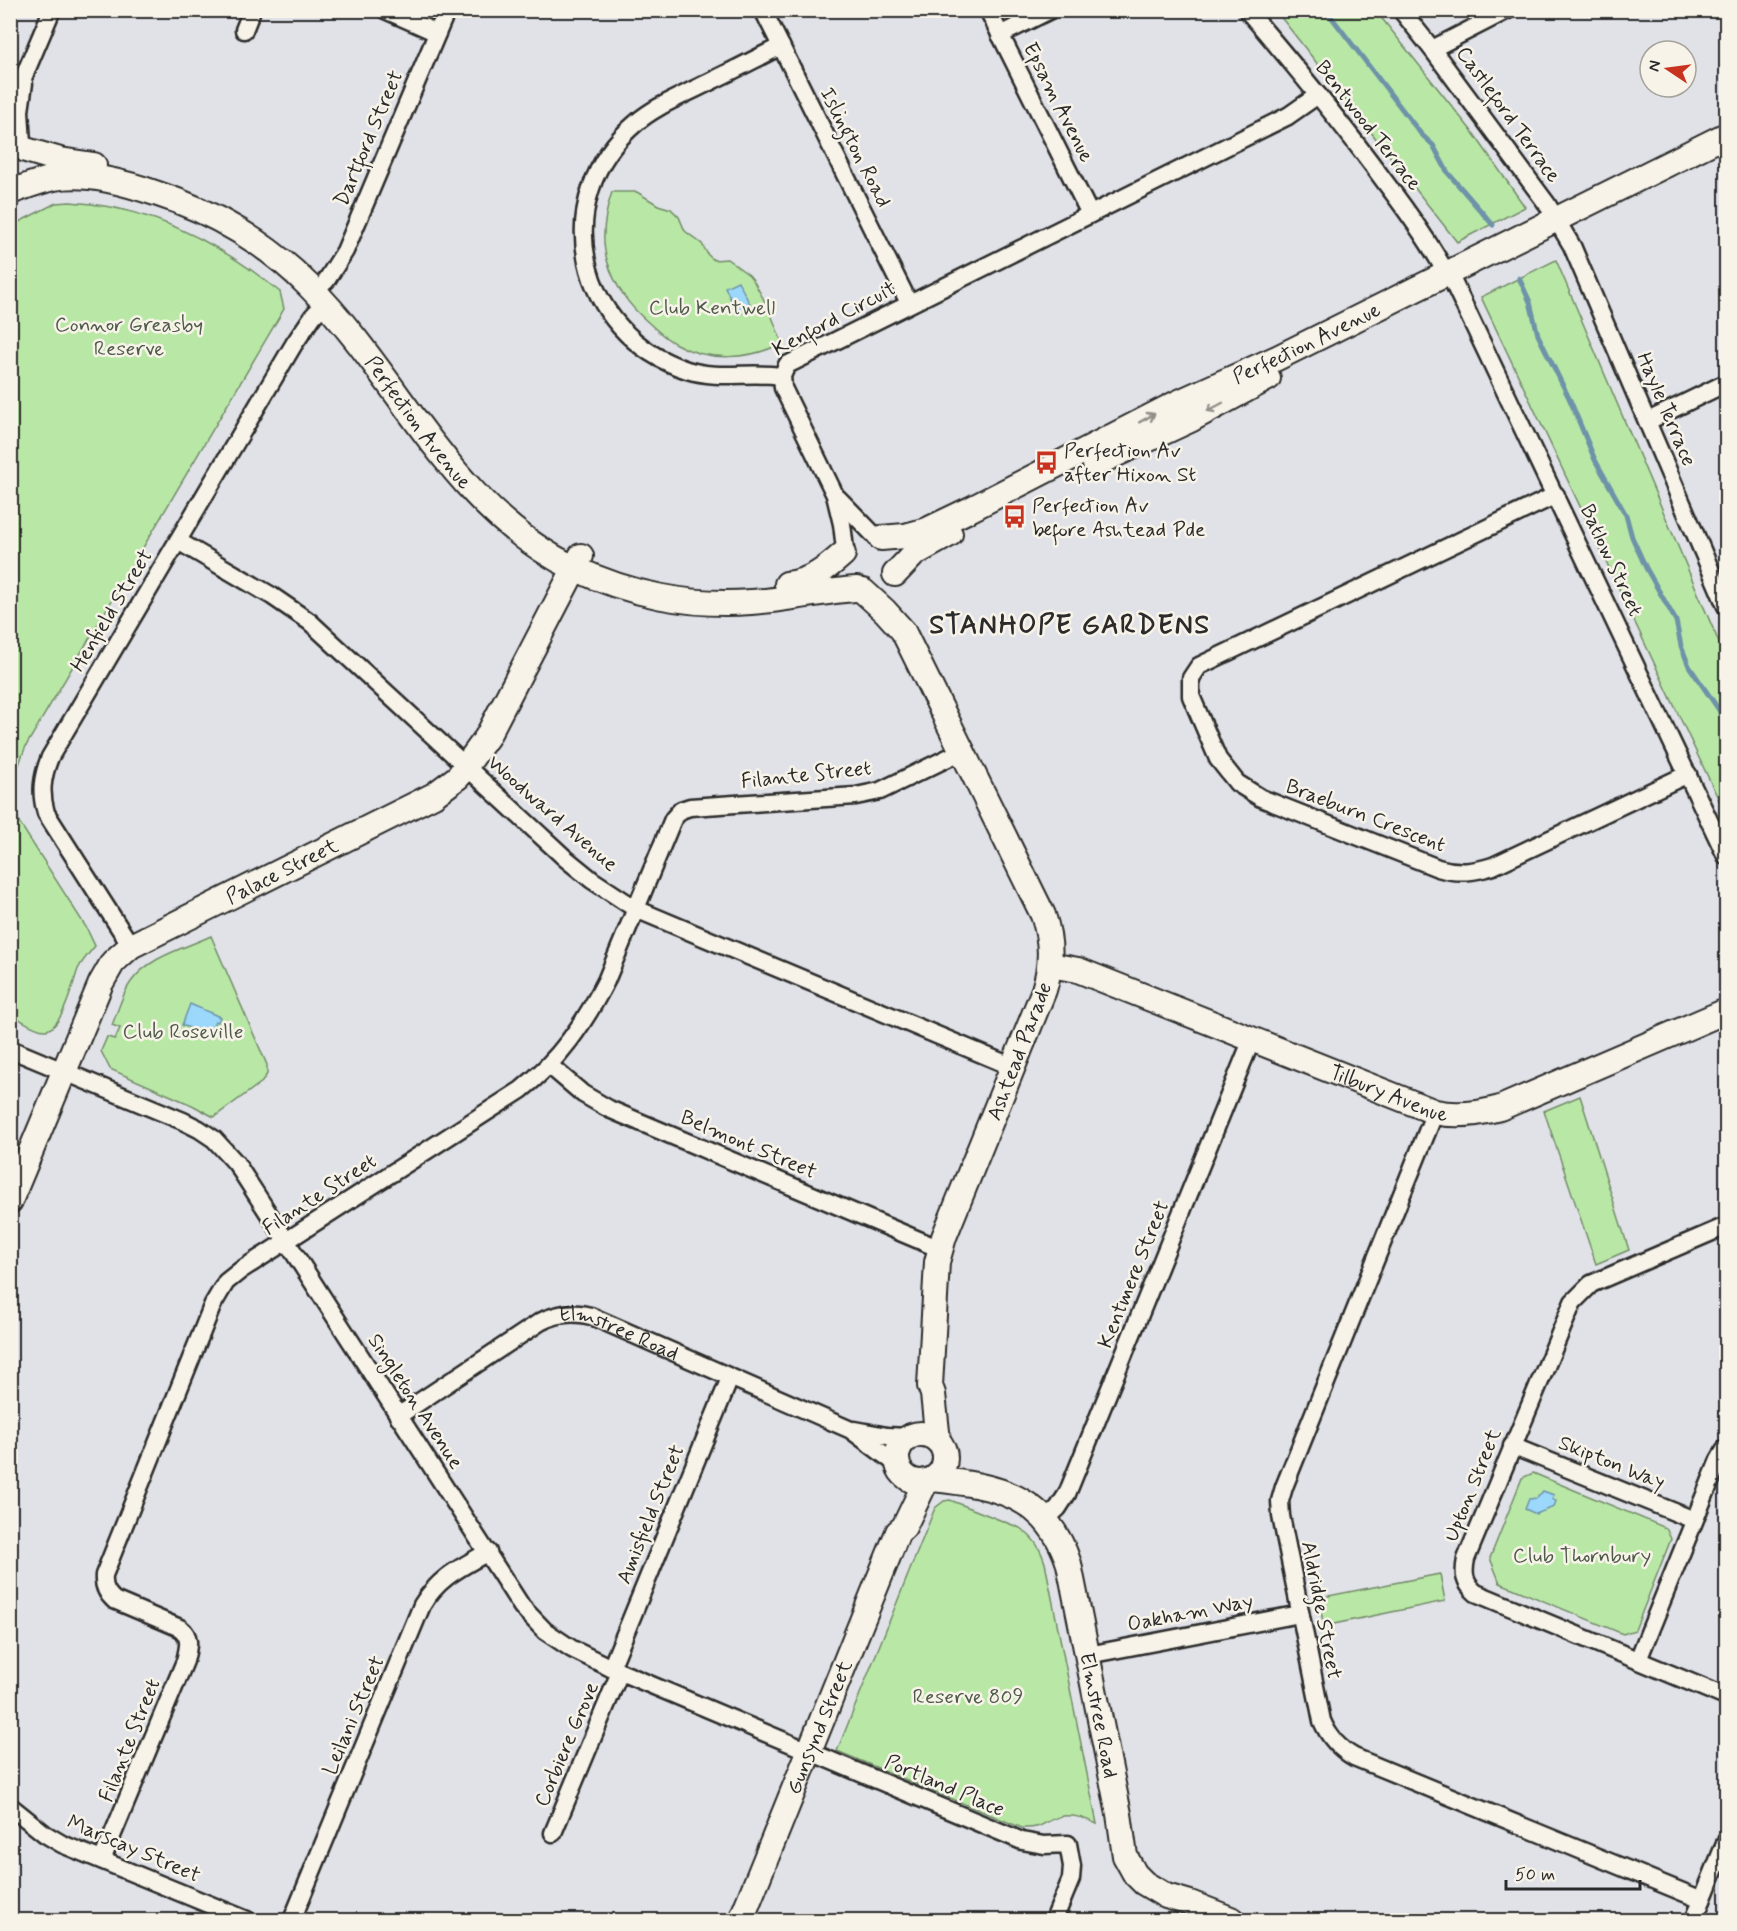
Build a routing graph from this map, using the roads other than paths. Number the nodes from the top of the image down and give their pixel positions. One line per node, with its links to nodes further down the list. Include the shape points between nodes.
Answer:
1 (51, 10): 16 (street)
2 (252, 10): 11 (street)
3 (385, 10): 12 (street)
4 (447, 10): 12 (street, Dartford Street)
5 (763, 10): 14 (street, Islington Road)
6 (988, 10): 13 (street, Epsam Avenue)
7 (1050, 10): 13 (street)
8 (1247, 10): 17 (street, Bentwood Terrace)
9 (1401, 10): 15 (street, Castleford Terrace)
10 (1508, 10): 15 (street)
11 (244, 30)
12 (437, 33): 26 (street, Dartford Street)
13 (1000, 35): 23 (street, Epsam Avenue)
14 (781, 46): 27 (street, Islington Road); 28 (street, Kenford Circuit, via 664,104 627,131 610,151 594,181 584,238 599,299 616,324 640,346 671,364 705,374)
15 (1432, 49): 24 (street, Castleford Terrace)
16 (24, 76): 18 (street); 20 (street)
17 (1318, 94): 23 (street, Kenford Circuit, via 1288,116); 25 (street, Bentwood Terrace, via 1402,205)
18 (10, 100)
19 (1726, 135): 24 (street, Perfection Avenue)
20 (19, 143): 22 (street, via 29,158 28,175); 26 (street, Perfection Avenue, via 57,159 149,177 198,195 259,227)
21 (1726, 149): 24 (street, Perfection Avenue)
22 (10, 192): 26 (street, Perfection Avenue, via 54,178 79,177 114,181 173,199 209,214)
23 (1090, 214): 27 (street, Kenford Circuit)
24 (1560, 224): 25 (street, Perfection Avenue); 30 (street, Hayle Terrace)
25 (1450, 279): 32 (street, Batlow Street); 33 (street, Perfection Avenue, one-way to 25, via 913,534 936,525 1177,403); 37 (street, Perfection Avenue, one-way to 37, via 1172,429 940,539 914,554)
26 (326, 292): 34 (street, Henfield Street); 36 (street, Perfection Avenue, via 345,303 464,464 510,510)
27 (909, 303): 28 (street, Kenford Circuit, via 791,362)
28 (782, 376): 31 (street, via 783,388)
29 (1726, 383): 30 (street)
30 (1648, 421): 39 (street, Hayle Terrace)
31 (835, 495): 33 (street); 35 (street)
32 (1556, 495): 43 (street, Batlow Street); 43 (street, Braeburn Crescent, via 1207,661 1185,676 1194,707 1218,759 1237,783 1261,798 1448,871 1470,872 1493,866)
33 (878, 537): 35 (street, via 857,537); 37 (street, via 897,557)
34 (178, 541): 42 (street, Woodward Avenue, via 310,622); 46 (street, Henfield Street, via 50,757 42,785 51,823)
35 (844, 552): 36 (street, Perfection Avenue, via 824,571 800,582 765,588 700,588); 38 (street, via 842,570 850,584)
36 (578, 562): 38 (street, Perfection Avenue, via 642,592 706,603); 42 (street, Palace Street, via 487,737)
37 (894, 576): 38 (street, via 880,589); 40 (street, Ashtead Parade)
38 (860, 590): 40 (street, Ashtead Parade)
39 (1726, 606)
40 (903, 631): 41 (street, Ashtead Parade)
41 (962, 751): 45 (street, Filante Street, via 880,791 856,796 679,807); 47 (street, Ashtead Parade, via 1043,915 1050,940)
42 (467, 767): 45 (street, Woodward Avenue, via 565,858); 46 (street, Palace Street, via 434,795)
43 (1688, 774): 44 (street, Batlow Street)
44 (1726, 856)
45 (636, 909): 51 (street, Filante Street, via 594,1005); 52 (street, Woodward Avenue)
46 (131, 946): 53 (street, Palace Street, via 107,971)
47 (1050, 965): 49 (street, Tilbury Avenue, via 1078,969); 52 (street, Ashtead Parade)
48 (1726, 1011): 54 (street, Tilbury Avenue, via 1500,1108 1464,1115)
49 (1252, 1039): 54 (street, Tilbury Avenue); 70 (street, Kentmere Street, via 1067,1494)
50 (10, 1049): 53 (street, Singleton Avenue)
51 (549, 1065): 57 (street, Filante Street, via 521,1090); 58 (street, Belmont Street, via 609,1109)
52 (1013, 1067): 58 (street, Ashtead Parade)
53 (64, 1072): 55 (street, Palace Street); 57 (street, Singleton Avenue, via 183,1120 214,1139 236,1163)
54 (1434, 1112): 74 (street, Aldridge Street, via 1281,1493 1281,1516)
55 (10, 1201)
56 (1726, 1226): 65 (street, Upton Street, via 1583,1289 1568,1310)
57 (288, 1242): 61 (street, Singleton Avenue); 83 (street, Filante Street, via 233,1276 219,1291 104,1575 106,1592 114,1600 190,1632 185,1661)
58 (940, 1249): 60 (street, Ashtead Parade)
59 (730, 1378): 61 (street, Elmstree Road, via 591,1316 565,1313 540,1322); 62 (street, Elmstree Road); 77 (street, Amisfield Street)
60 (930, 1386): 63 (street, Ashtead Parade); 64 (street, Ashtead Parade)
61 (398, 1416): 73 (street, Singleton Avenue)
62 (851, 1430): 63 (street, Elmstree Road); 67 (street, Elmstree Road)
63 (911, 1436): 64 (street, via 927,1434); 67 (street, via 897,1452)
64 (941, 1446): 68 (street, via 942,1470); 69 (street, Elmstree Road)
65 (1512, 1446): 71 (street, Skipton Way); 76 (street, Upton Street, via 1466,1559 1464,1570 1469,1587)
66 (1726, 1448): 71 (street)
67 (899, 1468): 68 (street, via 912,1480); 72 (street, Gunsynd Street, via 902,1497)
68 (929, 1480): 69 (street, Elmstree Road); 72 (street, Gunsynd Street)
69 (988, 1486): 70 (street, Elmstree Road, via 1024,1503)
70 (1046, 1519): 75 (street, Elmstree Road, via 1067,1558)
71 (1694, 1520): 76 (street)
72 (898, 1532): 79 (street, Gunsynd Street)
73 (488, 1552): 77 (street, Singleton Avenue, via 522,1607 545,1631); 86 (street, Leilani Street, via 447,1576 422,1605)
74 (1300, 1614): 75 (street, Oakham Way); 84 (street, Aldridge Street, via 1322,1720 1328,1735 1345,1751)
75 (1088, 1655): 89 (street, Elmstree Road, via 1130,1866 1155,1891)
76 (1638, 1660): 78 (street, Upton Street)
77 (616, 1670): 79 (street, Singleton Avenue); 81 (street, Corbiere Grove)
78 (1726, 1697)
79 (808, 1751): 87 (street, Gunsynd Street); 88 (street, Portland Place, via 1022,1841 1068,1844 1071,1879)
80 (10, 1806): 83 (street, Marscay Street, via 62,1844)
81 (554, 1833)
82 (1726, 1840): 84 (street)
83 (102, 1860): 85 (street, Marscay Street)
84 (1702, 1900): 90 (street)
85 (247, 1920)
86 (292, 1920)
87 (741, 1920)
88 (1054, 1920)
89 (1233, 1920)
90 (1694, 1920)

